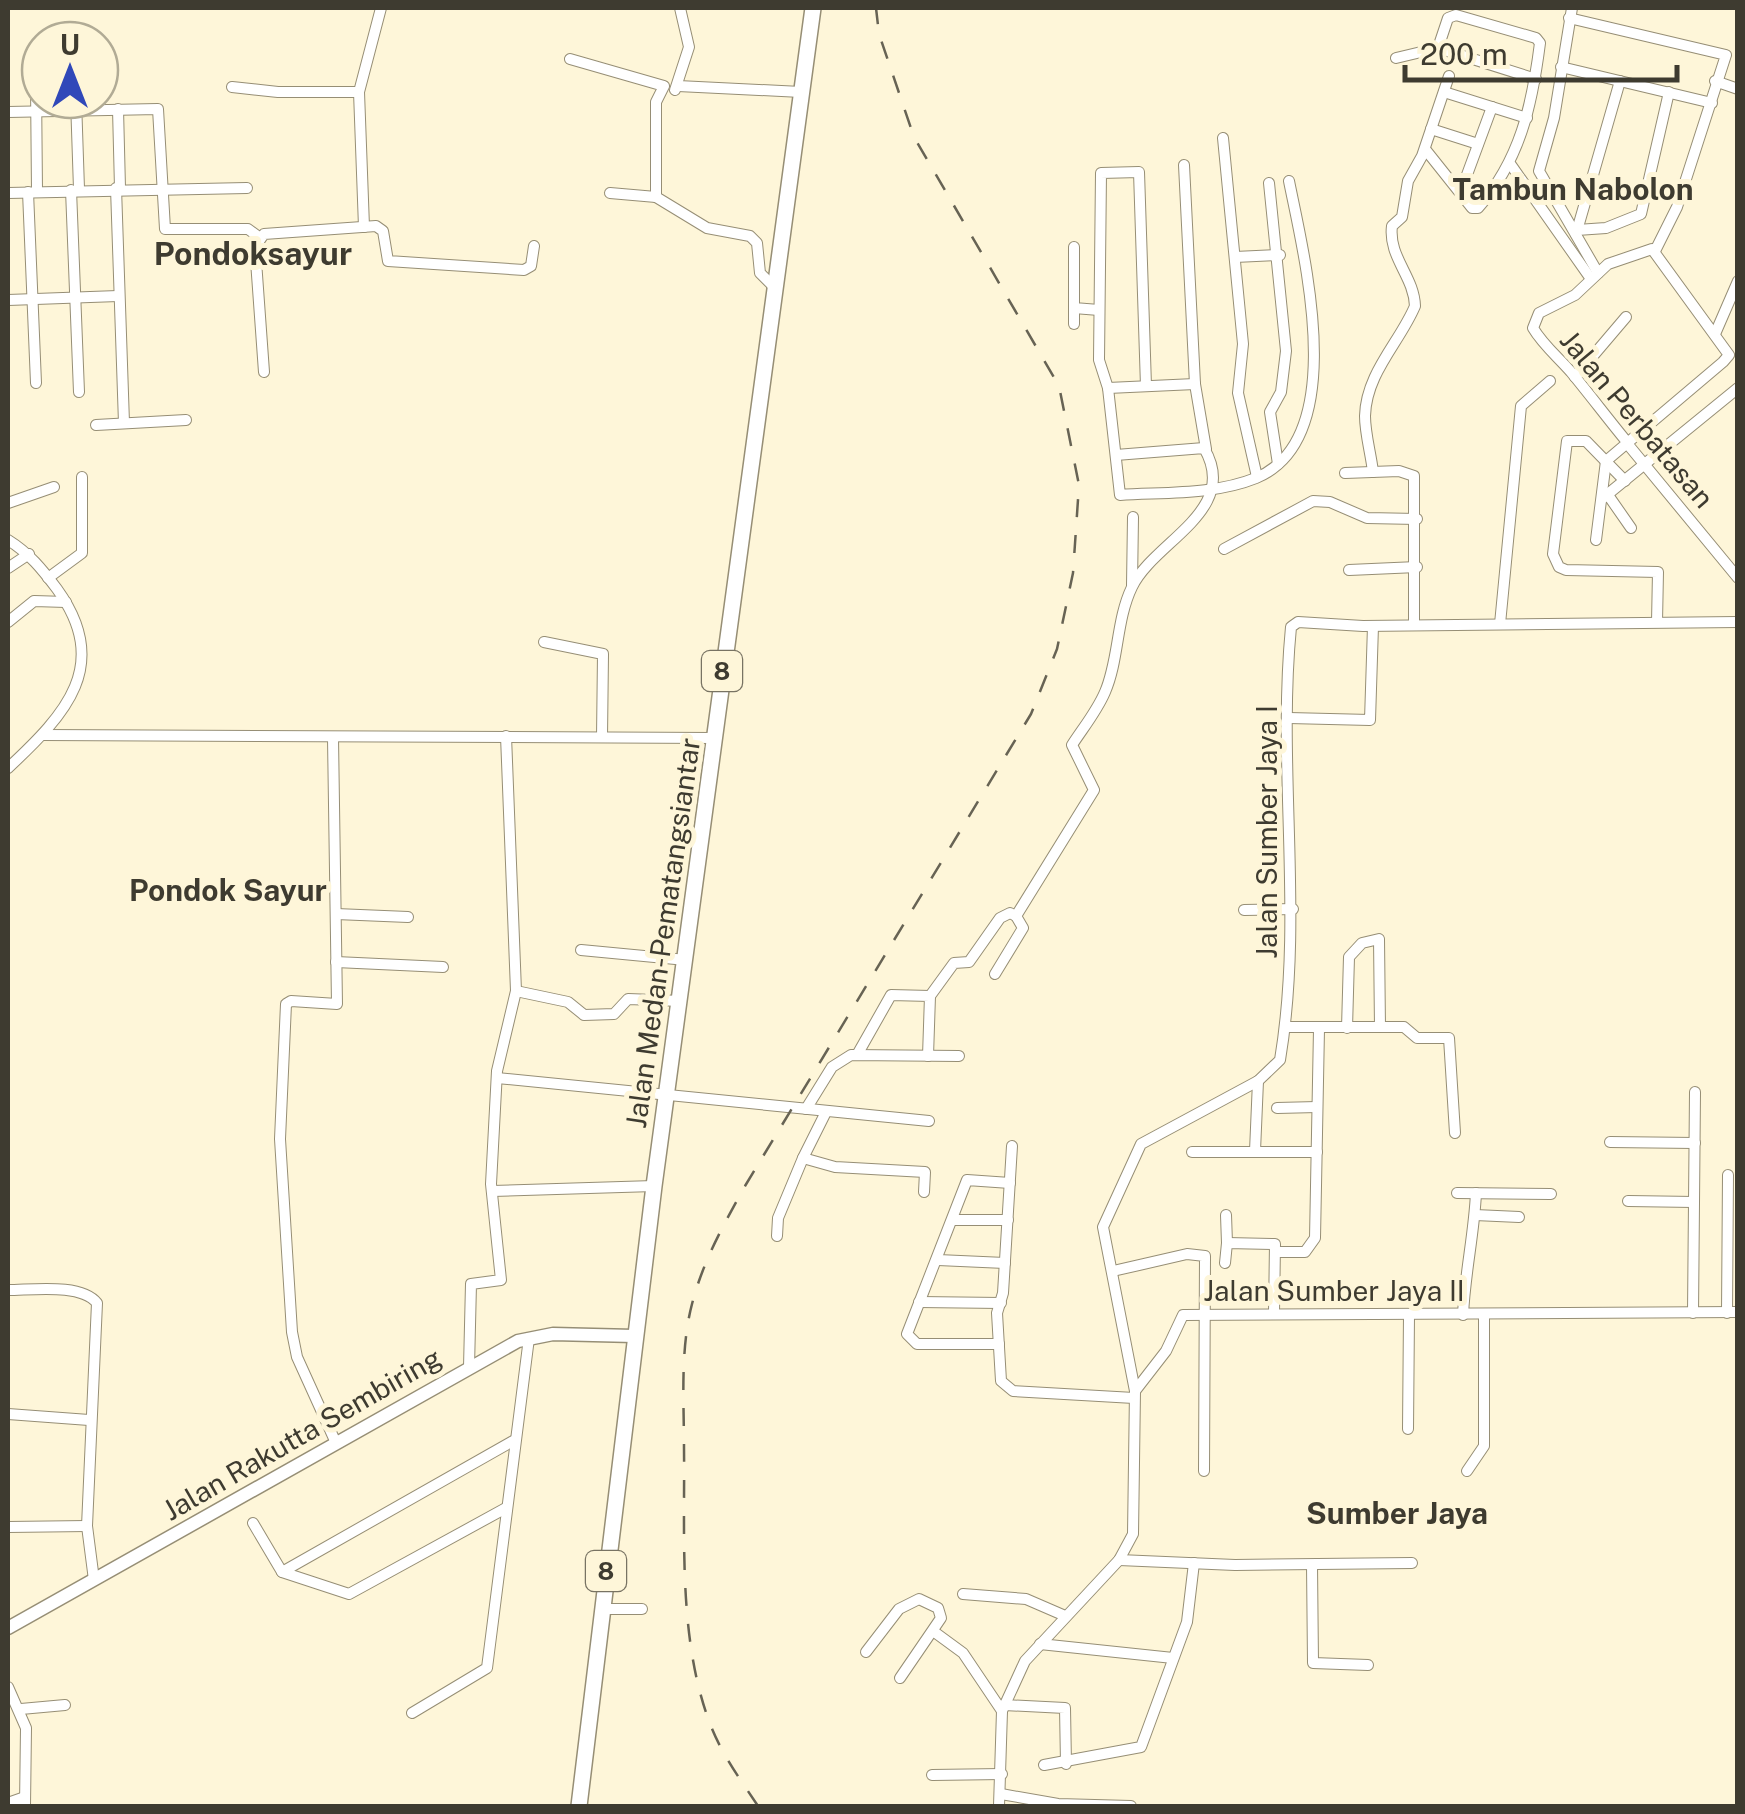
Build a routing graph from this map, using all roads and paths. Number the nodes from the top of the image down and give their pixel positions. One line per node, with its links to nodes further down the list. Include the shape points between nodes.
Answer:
1 (382, 8): 16 (street)
2 (680, 8): 13 (street, via 689,47)
3 (814, 8): 18 (highway, Jalan Medan-Pematangsiantar / 8)
4 (1571, 13): 8 (street); 11 (street, via 1726,55)
5 (1438, 48): 6 (street); 10 (street); 10 (street, via 1448,18 1456,15 1536,38)
6 (1396, 58)
7 (570, 59): 17 (street, via 660,83)
8 (1561, 67): 12 (street); 46 (street, via 1538,171)
9 (1449, 76): 19 (street)
10 (1536, 80): 24 (street)
11 (1715, 80): 15 (street); 21 (street)
12 (1620, 81): 20 (street); 46 (street)
13 (678, 86): 17 (street); 18 (street)
14 (232, 87): 16 (street)
15 (1738, 89)
16 (360, 92): 45 (street)
17 (664, 92): 44 (street, via 656,102)
18 (802, 92): 55 (highway, Jalan Medan-Pematangsiantar / 8)
19 (1444, 92): 22 (street); 28 (street)
20 (1669, 92): 21 (street); 46 (street, via 1641,214)
21 (1712, 103): 50 (street)
22 (1492, 108): 24 (street); 30 (street)
23 (120, 110): 36 (street, via 159,111)
24 (1527, 118): 33 (street)
25 (36, 120): 41 (street)
26 (76, 120): 39 (street)
27 (118, 120): 37 (street)
28 (1431, 129): 30 (street); 31 (street)
29 (1223, 138): 52 (street)
30 (1478, 144): 40 (street)
31 (1425, 148): 40 (street); 85 (street, via 1408,182 1402,217 1392,226 1394,253 1416,306 1379,367 1368,402)
32 (1184, 165): 71 (street)
33 (1511, 165): 40 (street, via 1478,208); 53 (street)
34 (1289, 181): 83 (street, via 1308,277 1315,362 1304,420 1288,457)
35 (1269, 182): 51 (street)
36 (163, 187): 37 (street); 38 (street); 47 (street, via 165,228 248,229)
37 (118, 188): 39 (street); 56 (street)
38 (247, 188)
39 (75, 190): 41 (street); 57 (street)
40 (1461, 191)
41 (33, 192): 42 (street); 58 (street)
42 (8, 193)
43 (610, 193): 44 (street)
44 (656, 197): 55 (street, via 707,228 750,236 760,274)
45 (364, 227): 47 (street); 48 (street, via 383,231 386,260 392,262 524,270)
46 (1576, 233): 53 (street)
47 (259, 237): 67 (street)
48 (534, 246)
49 (1074, 247): 60 (street)
50 (1655, 251): 53 (street, via 1628,254); 64 (street)
51 (1280, 255): 52 (street); 83 (street, via 1286,351 1281,392 1270,412)
52 (1235, 256): 88 (street, via 1243,344 1238,393)
53 (1594, 276): 68 (street, Jalan Perbatasan, via 1535,318 1538,337)
54 (1738, 281): 64 (street)
55 (774, 286): 120 (highway, Jalan Medan-Pematangsiantar / 8)
56 (118, 296): 57 (street); 77 (street)
57 (76, 298): 58 (street); 75 (street)
58 (33, 299): 59 (street); 70 (street)
59 (8, 300)
60 (1074, 308): 61 (street); 63 (street)
61 (1099, 310): 72 (street, via 1101,173 1139,172); 73 (street, via 1099,360)
62 (1626, 317): 68 (street)
63 (1074, 324)
64 (1714, 334): 65 (street)
65 (1730, 355): 66 (street); 79 (street)
66 (1738, 366)
67 (264, 372)
68 (1575, 377): 79 (street, Jalan Perbatasan)
69 (1550, 381): 111 (street, via 1520,406)
70 (36, 383)
71 (1195, 384): 72 (street); 80 (street)
72 (1146, 386): 73 (street)
73 (1108, 388): 81 (street)
74 (1738, 388): 84 (street)
75 (80, 392)
76 (186, 420): 77 (street)
77 (124, 423): 78 (street)
78 (96, 425)
79 (1627, 442): 82 (street); 84 (street, Jalan Perbatasan)
80 (1206, 449): 81 (street); 91 (street)
81 (1116, 455): 91 (street, via 1120,495)
82 (1606, 461): 89 (street); 92 (street); 109 (street, via 1586,441 1568,440 1555,561 1566,570 1654,570 1660,578)
83 (1278, 464): 88 (street)
84 (1646, 466): 89 (street); 105 (street, Jalan Perbatasan)
85 (1374, 472): 86 (street); 95 (street, via 1414,476)
86 (1345, 473)
87 (82, 477): 104 (street, via 82,553)
88 (1257, 477): 91 (street)
89 (1625, 481): 92 (street)
90 (54, 487): 93 (street)
91 (1211, 489): 106 (street, via 1199,515)
92 (1606, 496): 96 (street); 98 (street)
93 (8, 502)
94 (1133, 517): 106 (street)
95 (1417, 518): 99 (street, via 1367,518 1313,501); 101 (street)
96 (1630, 528)
97 (8, 540): 100 (street)
98 (1596, 540)
99 (1224, 549)
100 (29, 554): 102 (street); 104 (street)
101 (1417, 567): 103 (street); 112 (street)
102 (8, 568)
103 (1349, 570)
104 (48, 578): 107 (street)
105 (1738, 578)
106 (1132, 586): 125 (street, via 1105,692 1072,745 1095,788)
107 (66, 602): 108 (street, via 34,602); 116 (street, via 82,631 80,672)
108 (10, 615)
109 (1657, 622): 110 (street, Jalan Sumber Jaya I); 111 (street, Jalan Sumber Jaya I)
110 (1738, 622)
111 (1500, 624): 112 (street, Jalan Sumber Jaya I)
112 (1414, 625): 113 (street, Jalan Sumber Jaya I)
113 (1374, 626): 115 (street, Jalan Sumber Jaya I, via 1294,623); 115 (street, via 1370,720)
114 (544, 642): 118 (street, via 602,654)
115 (1288, 718): 122 (street, Jalan Sumber Jaya I)
116 (43, 736): 119 (street); 121 (street)
117 (506, 736): 118 (street); 119 (street); 132 (street)
118 (602, 737): 120 (street)
119 (332, 738): 124 (street)
120 (714, 738): 128 (highway, Jalan Medan-Pematangsiantar / 8)
121 (8, 768)
122 (1294, 909): 123 (street); 135 (street, Jalan Sumber Jaya I)
123 (1244, 910)
124 (336, 914): 126 (street); 129 (street)
125 (1016, 916): 131 (street, via 1024,926); 133 (street, via 1003,915 969,962 954,962)
126 (408, 917)
127 (580, 950): 128 (street)
128 (686, 960): 134 (highway, Jalan Medan-Pematangsiantar / 8)
129 (336, 962): 130 (street); 200 (street, via 337,1004 291,1001 285,1008 280,1139 292,1332)
130 (443, 967)
131 (995, 974)
132 (516, 991): 134 (street, via 568,1002 584,1016 614,1014 628,999); 142 (street)
133 (930, 996): 139 (street, via 888,996); 140 (street)
134 (681, 1001): 144 (highway, Jalan Medan-Pematangsiantar / 8)
135 (1286, 1028): 136 (street); 143 (street, Jalan Sumber Jaya I, via 1276,1067)
136 (1318, 1028): 137 (street); 146 (street)
137 (1347, 1028): 138 (street); 138 (street, via 1349,957 1362,943 1379,939)
138 (1380, 1028): 151 (street, via 1408,1027 1416,1038 1449,1038)
139 (857, 1054): 140 (street); 148 (street, via 832,1067)
140 (928, 1056): 141 (street)
141 (960, 1056)
142 (496, 1078): 144 (street); 162 (street)
143 (1258, 1081): 155 (street); 180 (street, Jalan Sumber Jaya I, via 1137,1148 1103,1227)
144 (668, 1092): 148 (street); 161 (highway, Jalan Medan-Pematangsiantar / 8)
145 (1695, 1092): 153 (street)
146 (1318, 1107): 147 (street); 157 (street)
147 (1277, 1108)
148 (806, 1109): 149 (street)
149 (826, 1112): 150 (street); 158 (street)
150 (928, 1121)
151 (1455, 1134)
152 (1610, 1142): 153 (street)
153 (1695, 1143): 168 (street)
154 (1012, 1146): 160 (street)
155 (1255, 1151): 156 (street); 157 (street)
156 (1192, 1152)
157 (1317, 1152): 176 (street, via 1313,1244 1305,1252)
158 (803, 1158): 163 (street, via 856,1170 925,1172); 174 (street)
159 (1728, 1175): 185 (street)
160 (1010, 1183): 172 (street, via 968,1180); 173 (street)
161 (654, 1186): 162 (street); 191 (highway, Jalan Medan-Pematangsiantar / 8)
162 (492, 1191): 194 (street, via 502,1280 471,1284)
163 (924, 1192)
164 (1458, 1193): 165 (street)
165 (1476, 1193): 166 (street); 170 (street)
166 (1551, 1194)
167 (1628, 1201): 168 (street)
168 (1694, 1202): 187 (street)
169 (1226, 1216): 175 (street)
170 (1475, 1216): 171 (street); 190 (street, via 1465,1256)
171 (1519, 1218)
172 (953, 1220): 173 (street); 177 (street)
173 (1008, 1220): 178 (street)
174 (777, 1236)
175 (1227, 1243): 176 (street, via 1272,1244); 179 (street)
176 (1276, 1252): 186 (street)
177 (938, 1260): 178 (street); 182 (street)
178 (1005, 1262): 183 (street)
179 (1225, 1264)
180 (1113, 1271): 184 (street, via 1204,1253); 195 (street, Jalan Sumber Jaya I)
181 (8, 1290): 197 (street, via 93,1297 98,1312)
182 (919, 1302): 183 (street); 193 (street, via 907,1334 912,1343)
183 (1001, 1303): 193 (street)
184 (1208, 1312): 186 (street, Jalan Sumber Jaya II); 195 (street, Jalan Sumber Jaya II, via 1183,1315); 201 (street)
185 (1732, 1312): 187 (street, Jalan Sumber Jaya II)
186 (1274, 1313): 189 (street, Jalan Sumber Jaya II)
187 (1693, 1313): 188 (street, Jalan Sumber Jaya II)
188 (1484, 1314): 190 (street, Jalan Sumber Jaya II); 202 (street, via 1484,1446)
189 (1410, 1315): 190 (street, Jalan Sumber Jaya II); 198 (street)
190 (1463, 1315)
191 (634, 1336): 192 (main road, Jalan Rakutta Sembiring); 214 (highway, Jalan Medan-Pematangsiantar / 8)
192 (529, 1338): 194 (main road, Jalan Rakutta Sembiring); 199 (street)
193 (998, 1344): 195 (street, via 1001,1381 1013,1391)
194 (470, 1367): 200 (main road, Jalan Rakutta Sembiring)
195 (1135, 1395): 207 (street, via 1135,1522)
196 (8, 1414): 197 (street)
197 (90, 1420): 205 (street)
198 (1408, 1429)
199 (513, 1441): 203 (street); 211 (street)
200 (336, 1443): 212 (main road, Jalan Rakutta Sembiring)
201 (1204, 1470)
202 (1467, 1471)
203 (506, 1508): 211 (street, via 350,1594); 228 (street, via 488,1668)
204 (254, 1524): 211 (street)
205 (87, 1526): 206 (street); 212 (street)
206 (8, 1527)
207 (1119, 1560): 208 (street); 216 (street)
208 (1194, 1563): 210 (street); 221 (street, via 1187,1622)
209 (1412, 1564): 210 (street)
210 (1312, 1566): 222 (street, via 1313,1663)
211 (282, 1572)
212 (94, 1580): 217 (main road, Jalan Rakutta Sembiring)
213 (963, 1594): 216 (street, via 1026,1600)
214 (602, 1609): 215 (street); 236 (highway, Jalan Medan-Pematangsiantar / 8)
215 (642, 1609)
216 (1064, 1615): 219 (street)
217 (8, 1628)
218 (933, 1631): 220 (street, via 942,1618 938,1608 909,1601); 223 (street); 226 (street, via 963,1653)
219 (1040, 1644): 221 (street); 226 (street)
220 (866, 1652)
221 (1173, 1658): 229 (street, via 1138,1750)
222 (1368, 1665)
223 (900, 1678)
224 (8, 1687): 227 (street)
225 (66, 1705): 227 (street)
226 (1003, 1708): 229 (street, via 1064,1708); 231 (street)
227 (21, 1709): 234 (street)
228 (412, 1713)
229 (1066, 1764): 230 (street)
230 (1044, 1765)
231 (1002, 1774): 232 (street); 233 (street)
232 (932, 1775)
233 (1001, 1800): 237 (street)
234 (25, 1802): 235 (street)
235 (8, 1804)
236 (580, 1806)
237 (1131, 1806)

